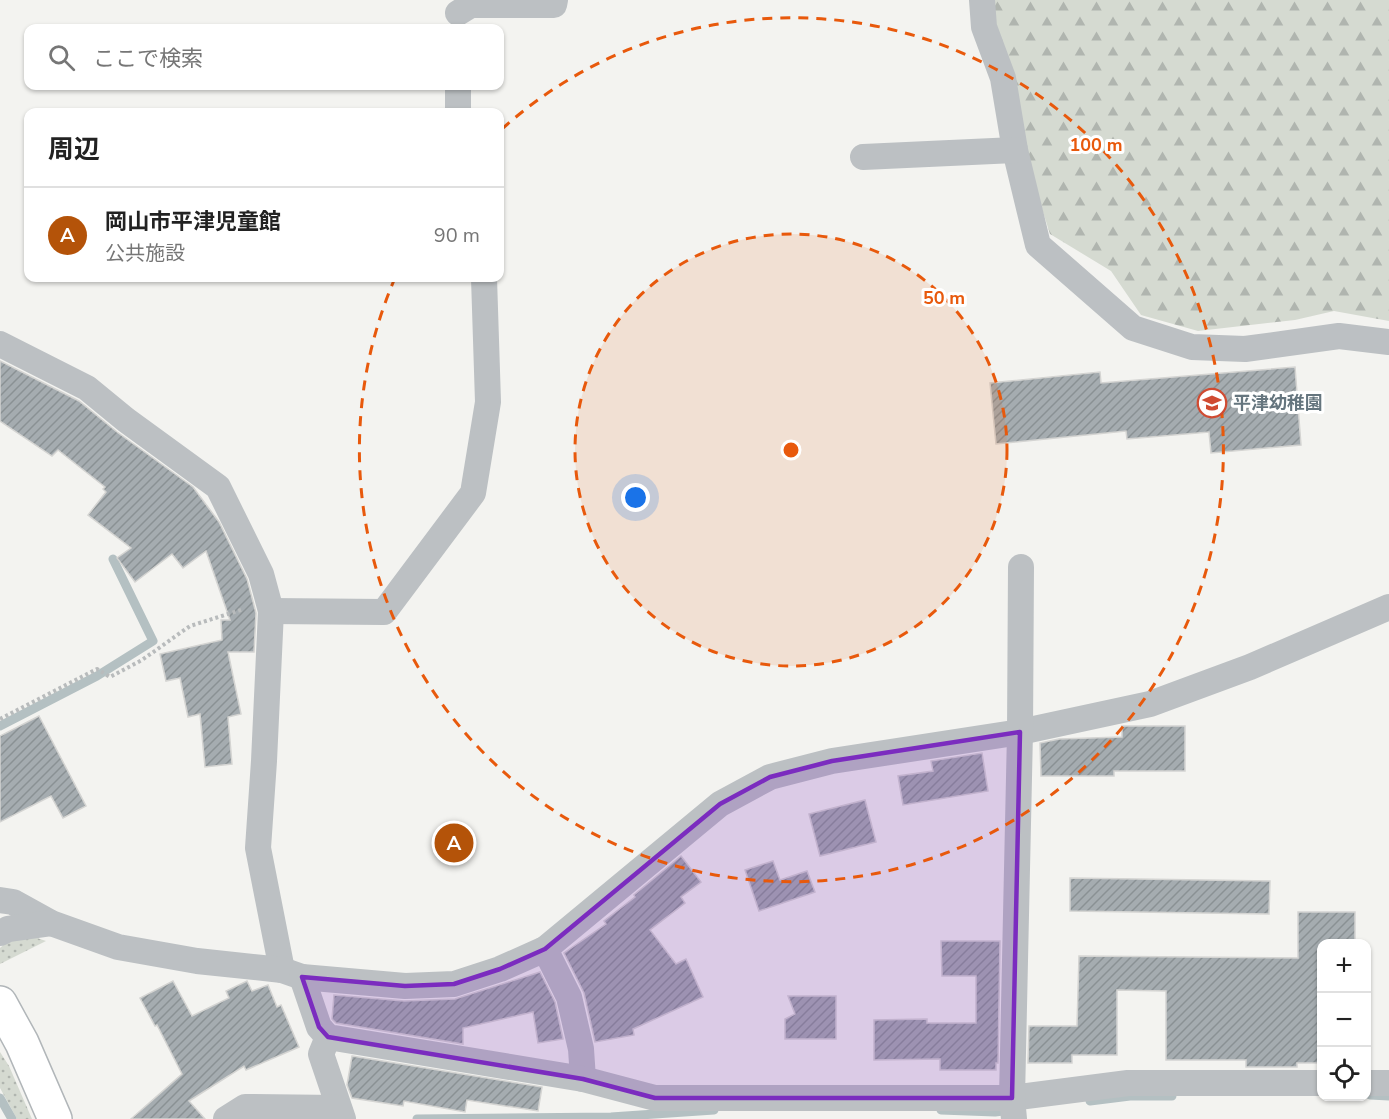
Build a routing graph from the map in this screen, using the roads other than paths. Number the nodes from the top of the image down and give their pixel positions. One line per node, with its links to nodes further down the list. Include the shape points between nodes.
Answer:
1 (555, 0): 3 (street, via 554,4 471,4)
2 (982, 0): 6 (street, via 984,27 1003,78)
3 (455, 14)
4 (458, 90): 5 (street)
5 (458, 108)
6 (1015, 150): 7 (street); 9 (street, via 1038,245 1133,328 1192,347 1245,350 1339,336)
7 (863, 157)
8 (484, 282): 13 (street, via 488,402 473,493 384,612)
9 (1389, 342)
10 (0, 344): 13 (street, via 87,388 219,488 261,574)
11 (1021, 567): 14 (street)
12 (1389, 607): 14 (street, via 1250,667 1150,704)
13 (271, 611): 19 (street, via 258,848)
14 (1020, 732): 18 (street, via 832,761 770,777 720,804); 26 (street)
15 (0, 900): 16 (street, via 13,902)
16 (51, 923): 17 (street); 19 (street, via 118,947)
17 (0, 933)
18 (545, 949): 19 (street, via 454,984 405,986); 22 (street, via 569,997 581,1049)
19 (292, 974): 21 (street)
20 (0, 1003): 28 (main road)
21 (328, 1038): 22 (street); 27 (street, via 321,1054)
22 (583, 1079): 26 (street, via 655,1098)
23 (1317, 1083): 26 (street, via 1128,1083)
24 (1371, 1083): 25 (street)
25 (1389, 1083)
26 (1013, 1109)
27 (340, 1114): 29 (street, via 245,1107)
28 (55, 1119)
29 (226, 1119)

